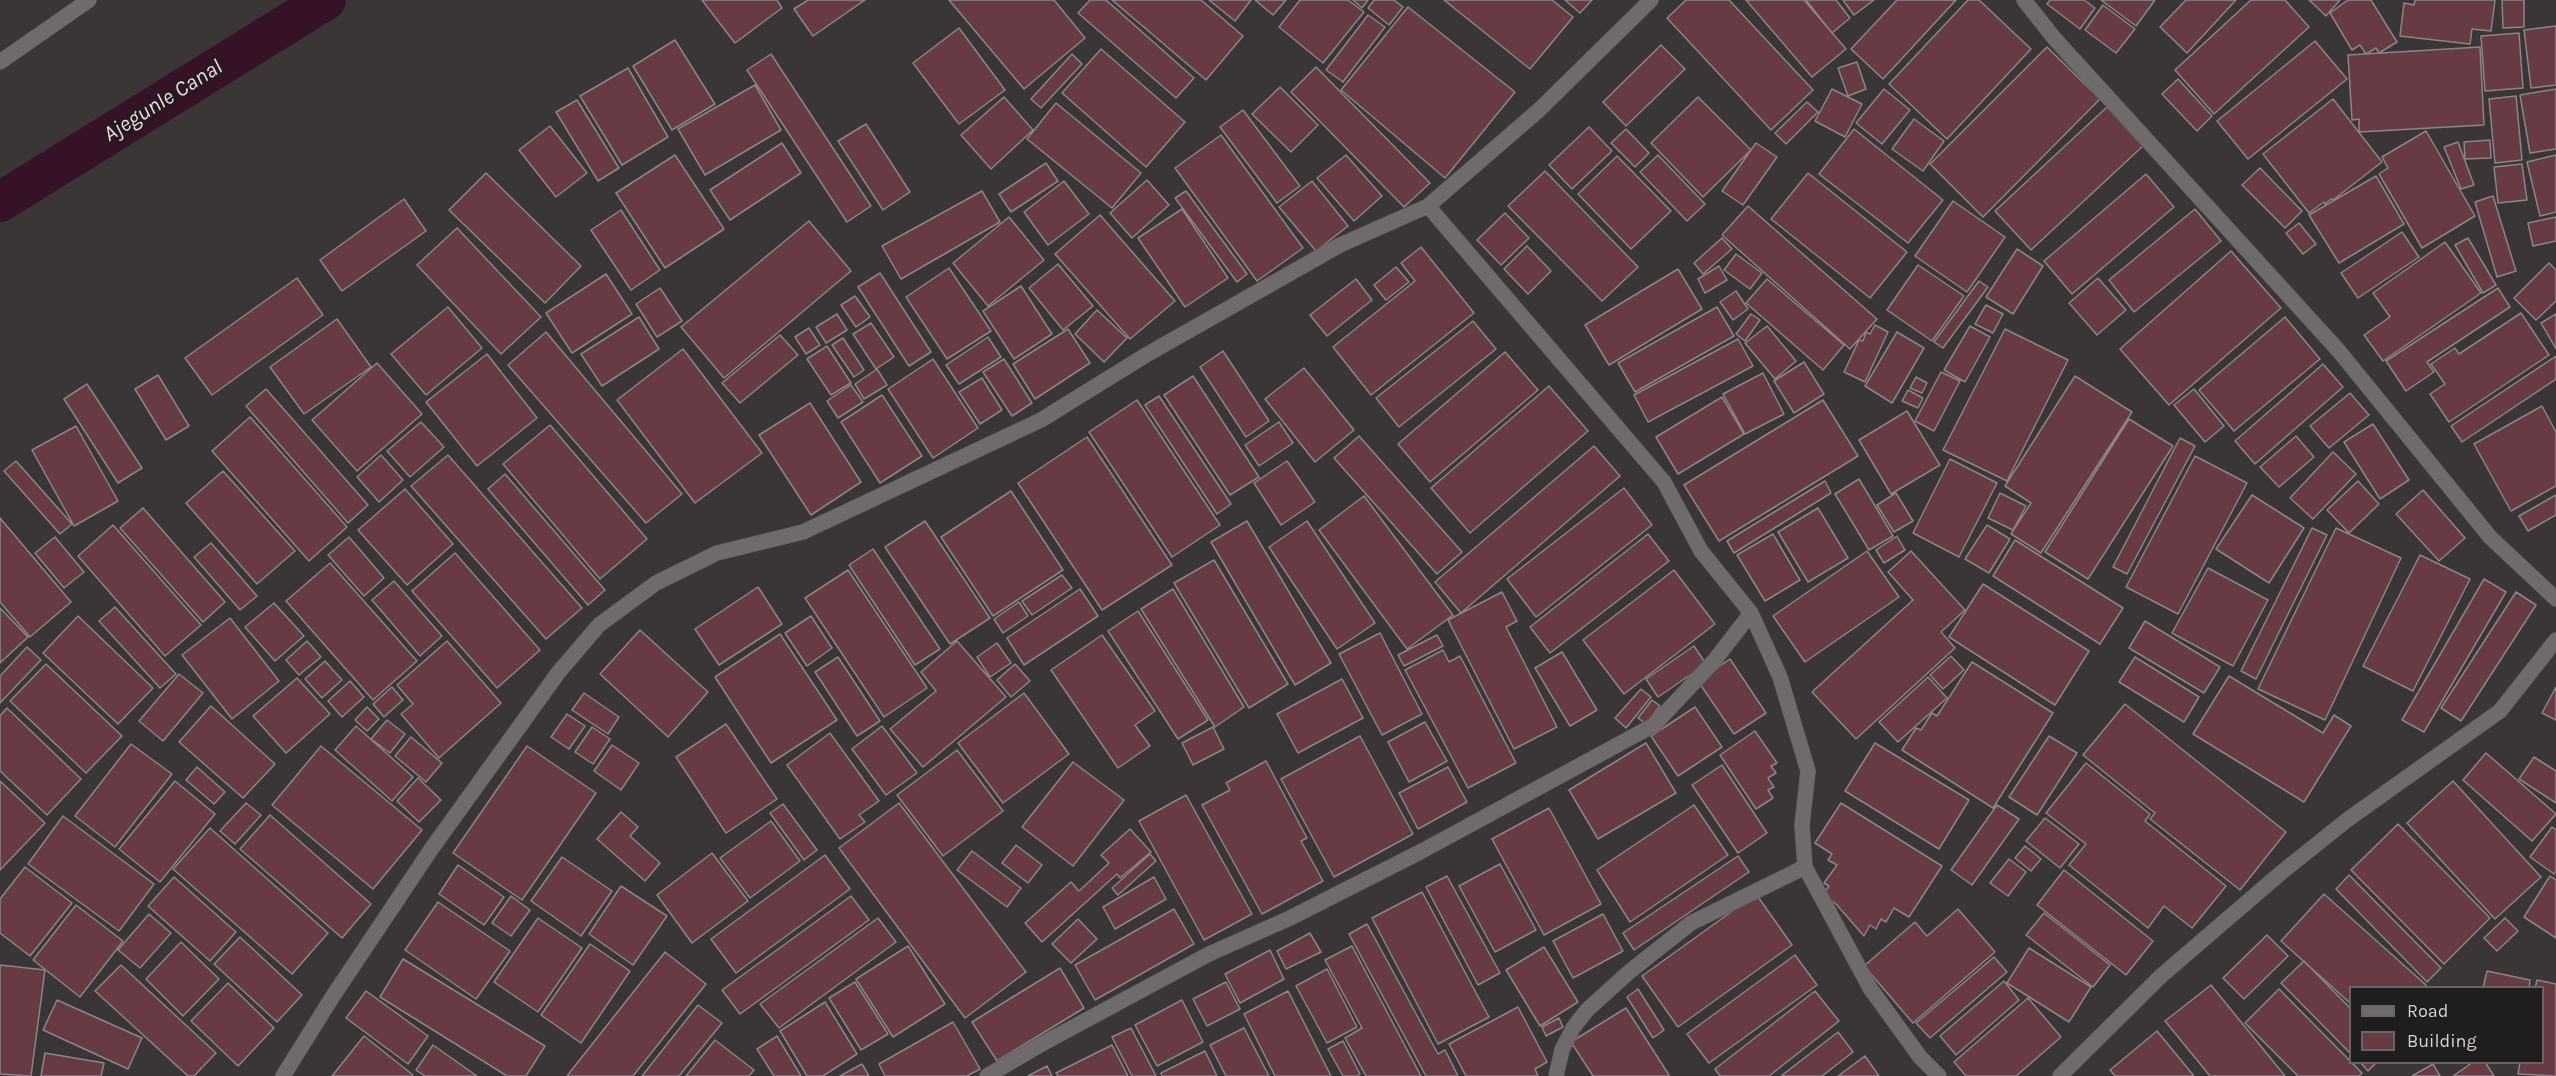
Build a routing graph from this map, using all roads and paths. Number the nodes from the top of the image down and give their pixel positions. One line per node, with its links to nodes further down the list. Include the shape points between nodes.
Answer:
1 (89, 0): 4 (street)
2 (1651, 0): 5 (street, via 1539,110)
3 (2024, 0): 6 (street, via 2054,38 2338,350 2490,537)
4 (0, 62)
5 (1428, 206): 7 (street, via 1664,482 1701,551); 10 (street, via 1330,251 1146,355 1041,420 803,532 717,553 656,583 599,625 558,673 432,848)
6 (2556, 599)
7 (1751, 613): 9 (street, via 1779,677 1808,771 1802,825); 11 (street, via 1714,661 1654,725 1290,918 1209,954)
8 (2556, 639): 14 (street, via 2500,711 2347,820 2282,872 2161,976)
9 (1805, 867): 12 (street, via 1691,923 1629,972 1573,1028 1562,1050); 13 (street, via 1870,988 1920,1057)
10 (283, 1076)
11 (987, 1076)
12 (1556, 1076)
13 (1939, 1076)
14 (2060, 1076)

